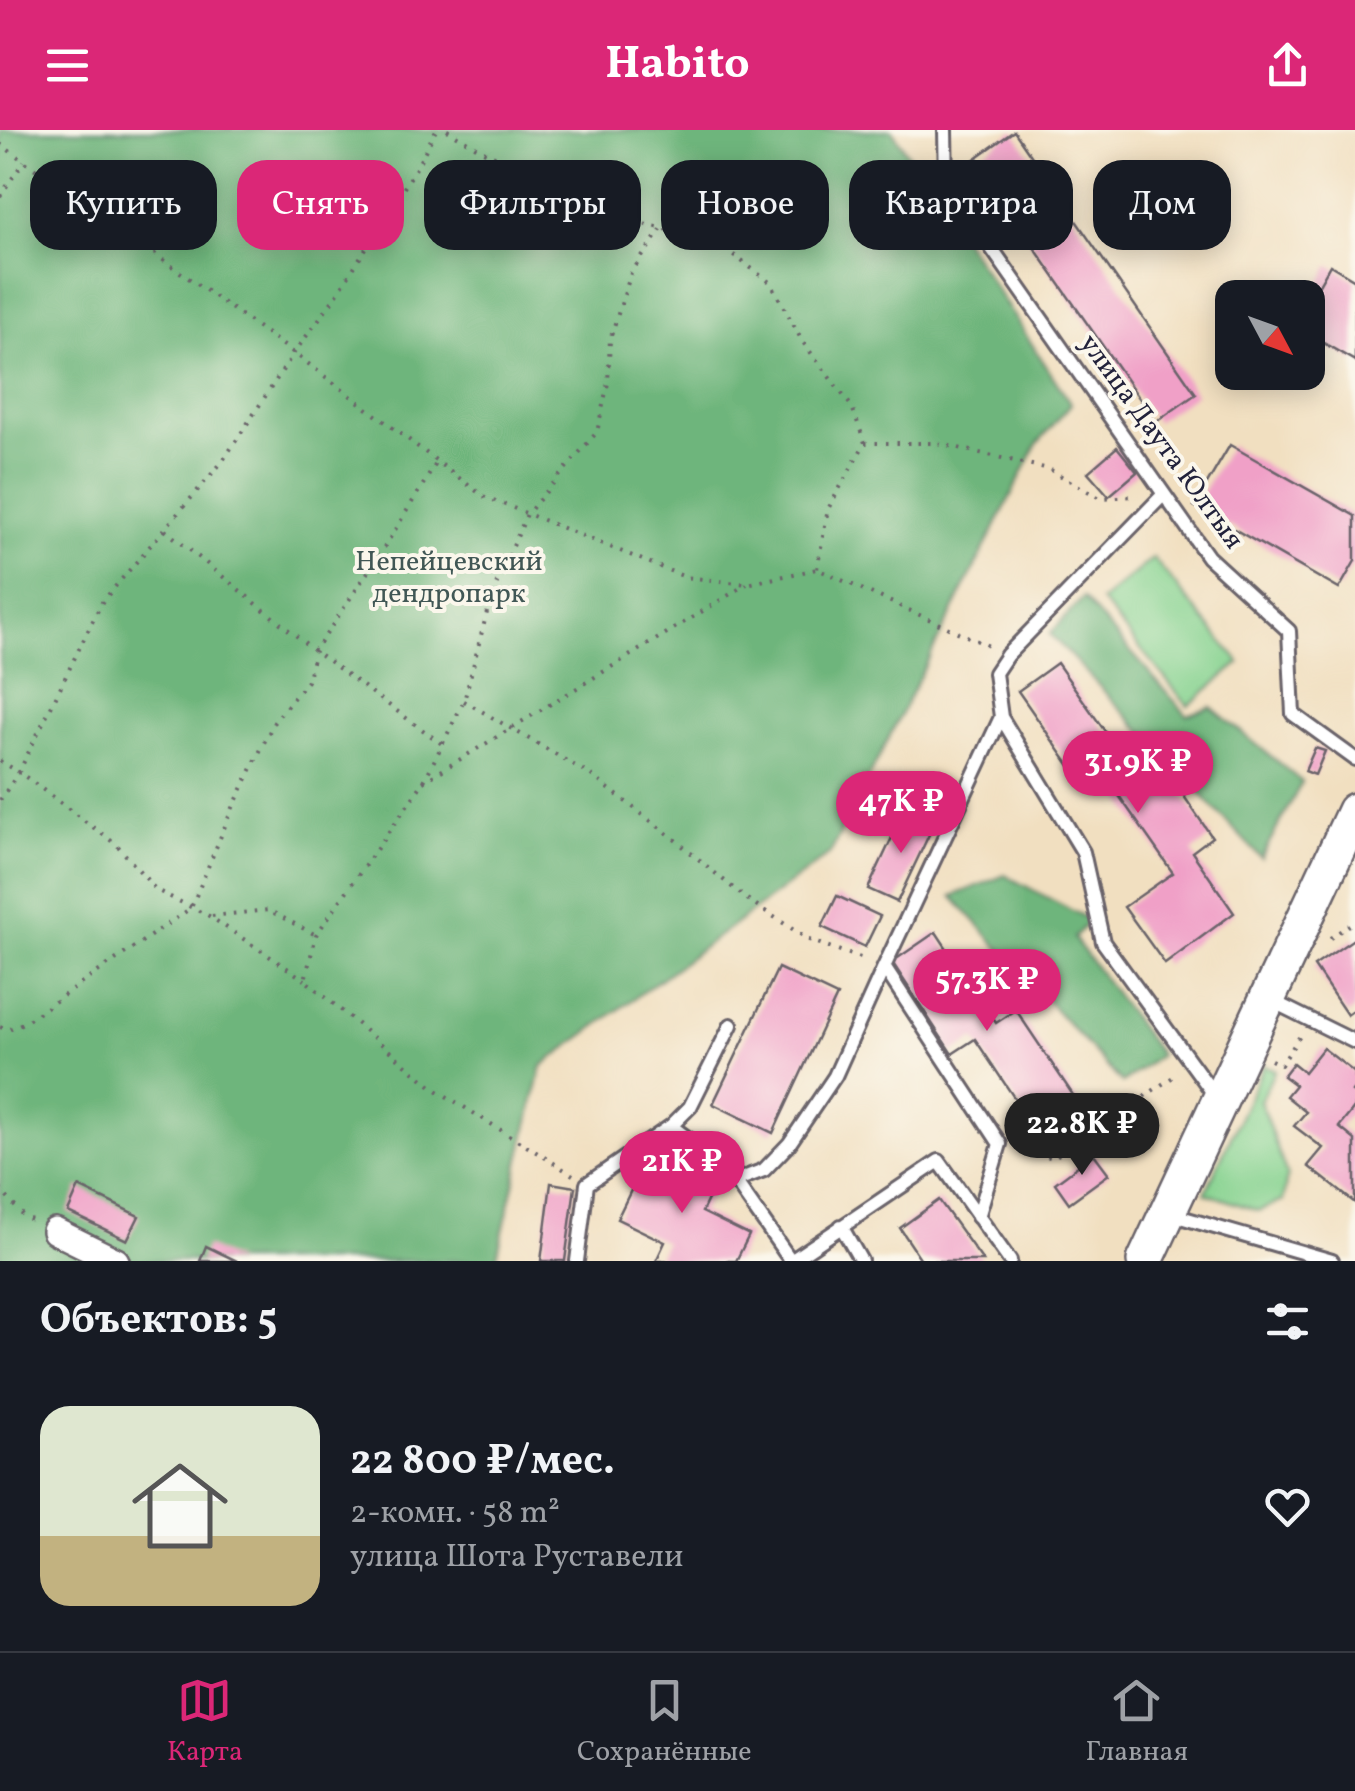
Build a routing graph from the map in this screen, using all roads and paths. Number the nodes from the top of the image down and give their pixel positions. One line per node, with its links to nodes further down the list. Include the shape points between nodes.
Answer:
1 (436, 130): 10 (path)
2 (447, 130): 7 (path, via 619,219)
3 (945, 130): 13 (lane, улица Даута Юлтыя, via 946,184)
4 (0, 144): 5 (path)
5 (24, 161): 6 (path); 10 (path)
6 (0, 196)
7 (661, 228)
8 (661, 229): 14 (path, via 631,274 610,339 597,432)
9 (727, 250): 11 (path, via 771,283 802,342 852,406)
10 (294, 353): 12 (path); 15 (path, via 222,462)
11 (865, 442): 13 (path, via 937,443 1049,469 1100,498); 16 (path, via 828,510)
12 (437, 462): 14 (path, via 483,496); 18 (path)
13 (1164, 494): 19 (lane); 24 (lane, улица Даута Юлтыя, via 1208,557 1289,632 1293,714)
14 (527, 514): 17 (path, via 686,577); 20 (path, via 491,597)
15 (164, 530): 18 (path); 26 (path, via 102,602)
16 (818, 568): 17 (path); 19 (path)
17 (747, 584): 22 (path)
18 (315, 650): 23 (path); 30 (path, via 307,681 274,722)
19 (1008, 655): 21 (lane, via 995,672)
20 (464, 701): 22 (path); 23 (path)
21 (1001, 717): 35 (lane); 44 (lane, via 1082,852 1104,942)
22 (511, 728): 27 (path); 35 (path, via 591,775 744,897 810,940)
23 (442, 744): 27 (path)
24 (1355, 760)
25 (0, 761): 26 (path)
26 (18, 772): 28 (path); 30 (path, via 116,845 156,890)
27 (422, 782): 33 (path)
28 (0, 800)
29 (1355, 811): 37 (street)
30 (191, 908): 31 (path); 41 (path)
31 (209, 916): 33 (path, via 268,910); 36 (path)
32 (1355, 921): 34 (path)
33 (316, 935): 36 (path)
34 (1328, 939)
35 (884, 966): 48 (lane); 49 (lane, via 836,1076 789,1144 764,1170)
36 (305, 980): 50 (path, via 435,1089)
37 (1268, 999): 38 (lane); 46 (street)
38 (1310, 1020): 43 (lane); 45 (path)
39 (732, 1025): 47 (lane, via 690,1107)
40 (0, 1027): 41 (path)
41 (7, 1030): 42 (path)
42 (0, 1036)
43 (1355, 1042)
44 (1192, 1064): 46 (lane); 48 (path, via 1054,1158)
45 (1282, 1065)
46 (1220, 1102): 52 (street)
47 (672, 1126): 49 (lane); 50 (lane)
48 (1000, 1144): 53 (lane)
49 (735, 1181): 54 (lane, via 791,1261)
50 (587, 1184): 57 (lane)
51 (0, 1189): 55 (path, via 24,1217)
52 (1167, 1213): 60 (street); 61 (lane)
53 (978, 1217): 54 (lane, via 939,1161); 59 (lane)
54 (841, 1226): 58 (lane)
55 (55, 1231): 56 (street)
56 (116, 1261)
57 (577, 1261)
58 (860, 1261)
59 (1010, 1261)
60 (1145, 1261)
61 (1332, 1261)

